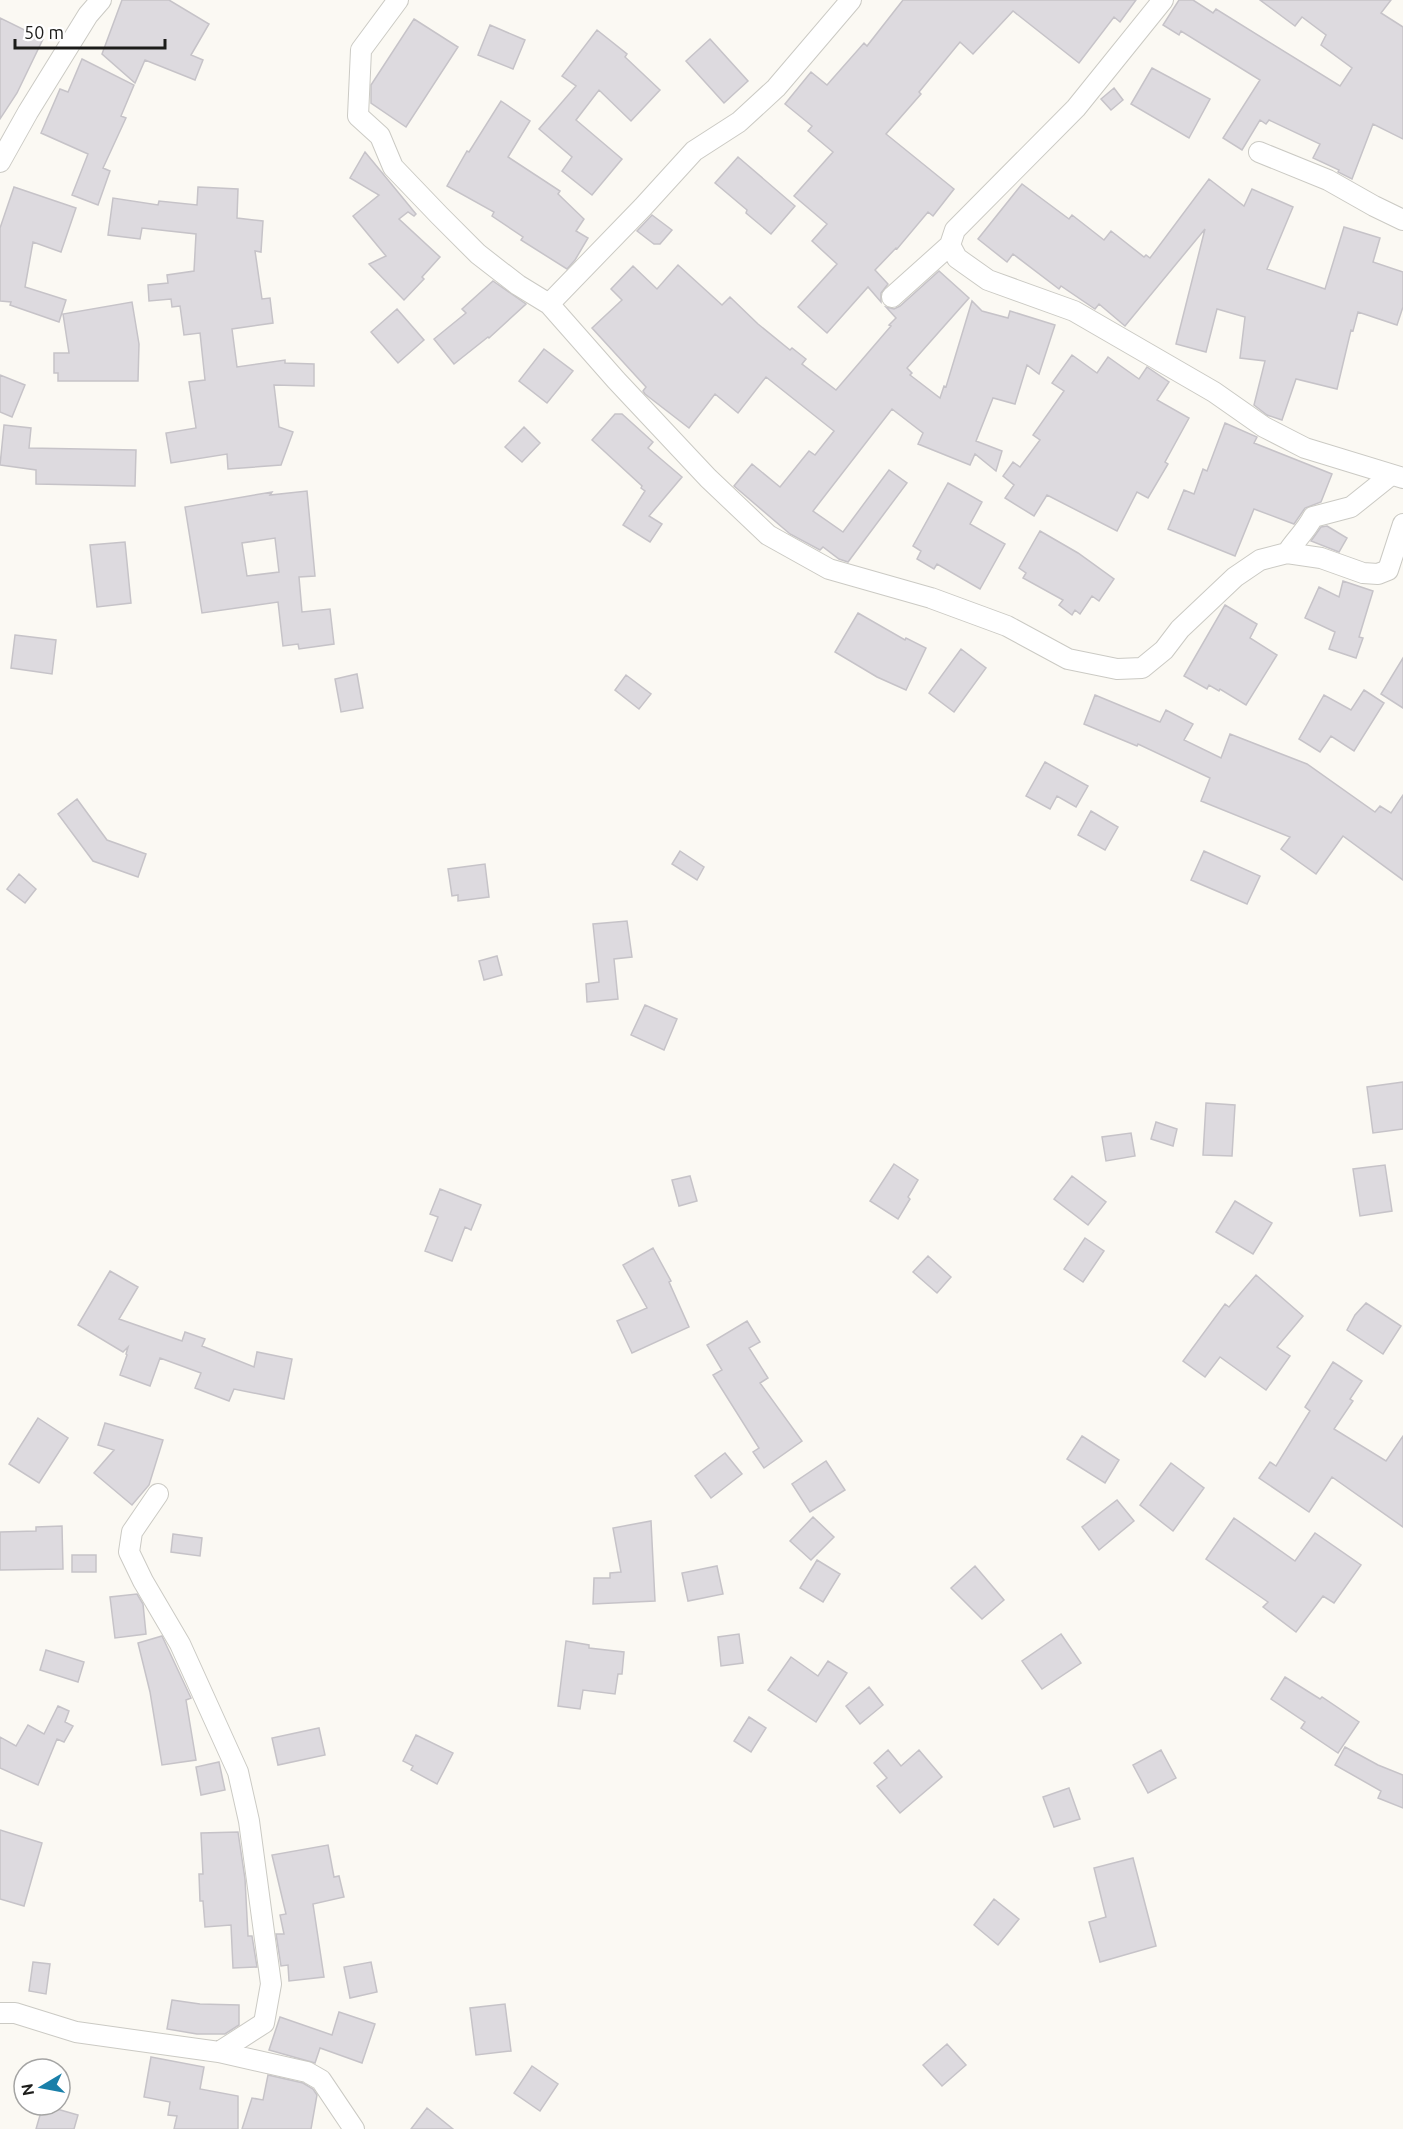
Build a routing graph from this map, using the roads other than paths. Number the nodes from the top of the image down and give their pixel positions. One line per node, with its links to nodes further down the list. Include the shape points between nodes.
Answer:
1 (101, 0): 6 (street, via 88,15)
2 (398, 0): 10 (street, via 361,50 358,116 380,136 393,167 478,254)
3 (851, 0): 10 (street, via 776,88 739,122 694,151)
4 (1163, 0): 8 (street, via 1076,108 956,230)
5 (1259, 152): 7 (street, via 1328,180)
6 (0, 162)
7 (1403, 220)
8 (950, 245): 9 (street); 11 (street, via 957,258 988,280 1074,311 1214,392 1263,427 1305,448)
9 (892, 297)
10 (549, 304): 13 (street, via 708,478 768,535 829,569 931,598 1007,626 1068,659 1117,669 1142,668 1235,577 1260,560)
11 (1397, 476): 13 (street, via 1351,507 1313,517)
12 (1403, 524): 13 (street, via 1388,570 1378,574)
13 (1287, 553)
14 (158, 1494): 16 (street, via 132,1532 129,1552 180,1644 238,1772 268,1947 272,1984 264,2023)
15 (0, 2013): 16 (street, via 15,2013 76,2032)
16 (219, 2052): 17 (street, via 307,2072 321,2080)
17 (354, 2129)

